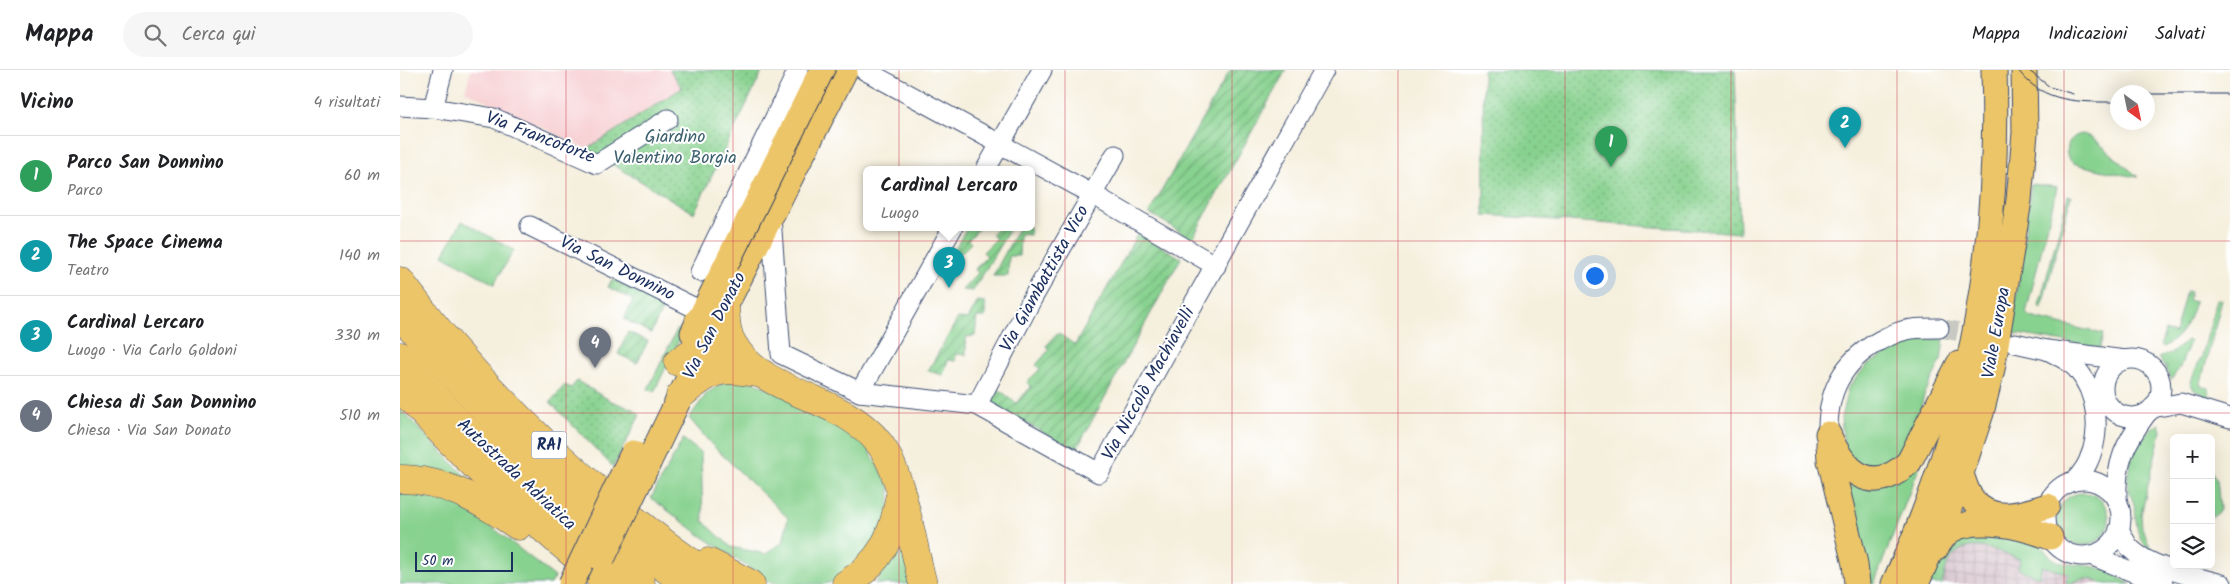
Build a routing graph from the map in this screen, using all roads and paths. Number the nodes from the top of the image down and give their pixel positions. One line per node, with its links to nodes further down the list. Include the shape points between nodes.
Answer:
1 (443, 70): 11 (street)
2 (798, 70): 21 (street)
3 (822, 70): 25 (main road, Via San Donato)
4 (845, 70): 17 (main road, Via San Donato)
5 (864, 70): 13 (street)
6 (1042, 70): 13 (street)
7 (1324, 70): 20 (street, Via Niccolò Machiavelli)
8 (1994, 70): 23 (main road, Viale Europa, via 1993,193)
9 (2024, 70): 45 (main road, Viale Europa, via 2022,170 2001,321 1981,413)
10 (400, 106): 11 (street, Via Francoforte)
11 (433, 108): 12 (street, Via Francoforte, via 494,118 597,164)
12 (668, 119)
13 (999, 145): 15 (street); 16 (street)
14 (1115, 154): 16 (street, Via Giambattista Vico)
15 (988, 166)
16 (1092, 194): 20 (street); 39 (street, Via Giambattista Vico)
17 (771, 215): 25 (main road, Via San Donato); 35 (street, Via Niccolò Machiavelli, via 782,354)
18 (530, 226): 25 (street, Via San Donnino)
19 (951, 231): 35 (street)
20 (1216, 266): 39 (street, Via Niccolò Machiavelli, via 1099,473)
21 (700, 272)
22 (400, 280): 47 (highway, RA1, via 491,388)
23 (1979, 310): 43 (main road, via 1947,388 1909,462 1896,474 1876,480 1856,473 1838,454); 66 (main road, Viale Europa, via 1951,438 1928,504)
24 (400, 315): 60 (highway, Autostrada Adriatica, via 472,397 530,455 590,510)
25 (708, 322): 31 (highway, via 688,354); 32 (highway, via 728,335); 32 (highway, via 712,359); 36 (main road, Via San Donato)
26 (1939, 328): 43 (street, via 1910,329 1889,336 1871,346 1842,372 1830,402)
27 (2015, 343): 28 (street)
28 (2047, 350): 30 (street); 42 (street, via 2063,357 2086,382)
29 (400, 356): 59 (highway, Autostrada Adriatica, via 452,415 513,475)
30 (2125, 360): 33 (street, via 2134,359 2150,365); 37 (street, via 2109,370 2103,388)
31 (678, 362): 44 (main road, Via San Donato)
32 (738, 363): 36 (highway, via 709,374); 49 (highway, via 858,420 889,458)
33 (2160, 383): 38 (street, via 2170,396); 40 (street, via 2160,397)
34 (400, 388): 58 (highway, via 499,490)
35 (860, 392): 39 (street, Via Niccolò Machiavelli)
36 (680, 396): 44 (main road, Via San Donato)
37 (2105, 397): 40 (street, via 2109,406 2124,416 2134,417); 42 (street)
38 (2181, 403): 40 (street); 41 (street)
39 (977, 405)
40 (2150, 411): 50 (street, via 2134,429 2122,454 2116,484)
41 (2230, 418)
42 (2098, 431): 48 (street, via 2088,464)
43 (1828, 434): 65 (main road, via 1830,460)
44 (641, 457): 55 (main road, Via San Donato, bridge); 56 (main road, Via San Donato, bridge)
45 (1961, 474): 51 (main road, via 1974,502 1995,513 2015,516); 67 (main road, Viale Europa)
46 (400, 479): 57 (highway, via 430,483 467,495 499,513)
47 (587, 480): 61 (highway, RA1, via 644,528); 62 (highway, via 715,567)
48 (2075, 481): 50 (street, via 2098,483); 51 (street, via 2059,489)
49 (900, 492): 63 (highway, via 894,523 884,548 866,570); 64 (highway)
50 (2117, 501): 52 (street, via 2121,513)
51 (2047, 506): 53 (street, via 2045,522)
52 (2119, 529): 54 (street, via 2105,549); 69 (street, via 2127,544 2142,557)
53 (2050, 537): 54 (street, via 2067,552); 67 (main road, via 2018,526 1962,526 1943,537)
54 (2090, 555): 68 (street)
55 (571, 584)
56 (590, 584)
57 (602, 584)
58 (609, 584)
59 (641, 584)
60 (686, 584)
61 (722, 584)
62 (751, 584)
63 (846, 584)
64 (923, 584)
65 (1857, 584)
66 (1894, 584)
67 (1918, 584)
68 (2163, 584)
69 (2222, 584)

